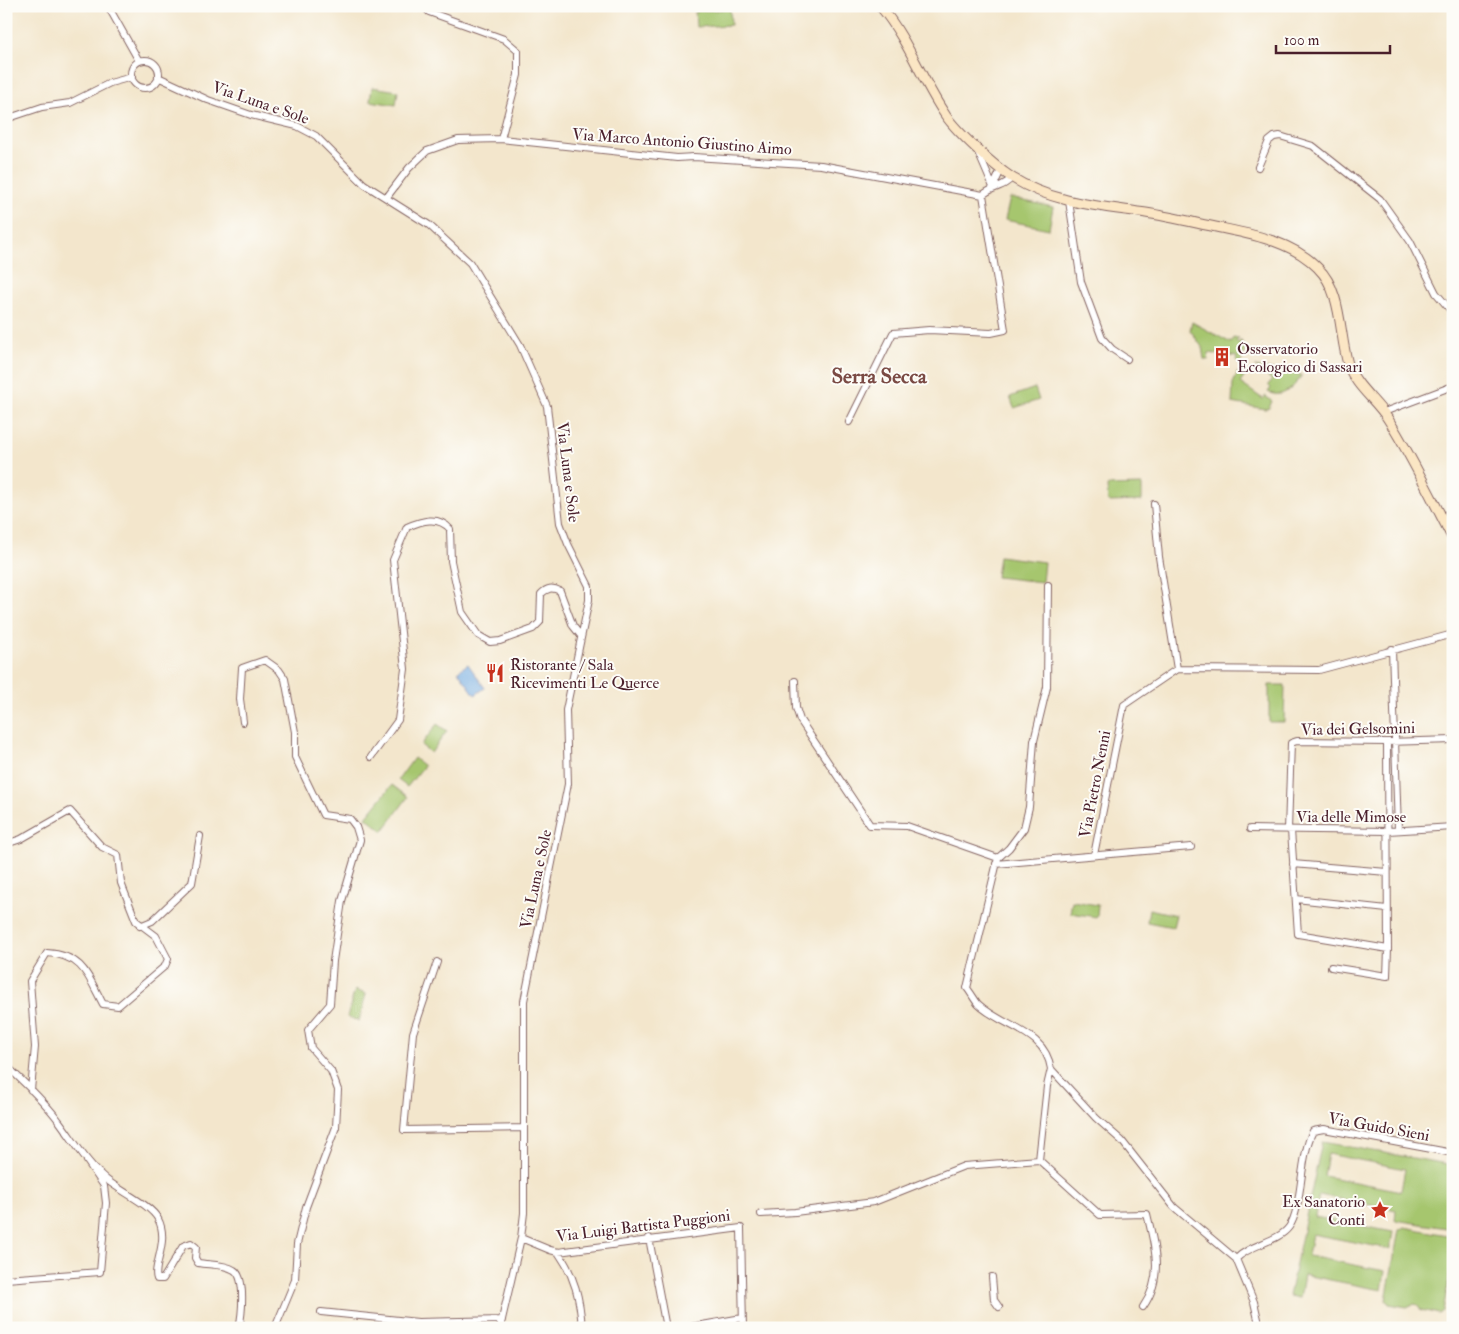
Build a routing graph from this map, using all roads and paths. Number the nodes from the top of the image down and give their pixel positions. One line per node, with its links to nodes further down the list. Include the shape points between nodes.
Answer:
1 (108, 6): 4 (street)
2 (424, 6): 8 (street, via 429,12 504,39 518,51 518,75)
3 (880, 6): 9 (main road, via 900,34 947,117)
4 (139, 61): 5 (street, via 132,68); 6 (street, via 152,62 158,68)
5 (132, 77): 6 (street, via 145,87); 7 (street, via 110,83 70,103 42,107)
6 (158, 77): 15 (street, Via Luna e Sole, via 208,100 297,126 316,136 364,184)
7 (6, 119)
8 (501, 139): 14 (street, Via Marco Antonio Giustino Aimo, via 677,158 821,165); 15 (street, Via Marco Antonio Giustino Aimo, via 458,140 427,151)
9 (975, 145): 11 (main road); 13 (street)
10 (1258, 168): 17 (street, via 1269,141 1274,137 1313,146 1380,199 1410,242 1436,293)
11 (1001, 170): 12 (main road); 13 (street)
12 (1012, 177): 13 (street, via 1009,182); 16 (main road, via 1042,194)
13 (993, 188): 14 (street)
14 (983, 195): 21 (street, via 1005,330 991,333 893,332)
15 (387, 197): 26 (street, Via Luna e Sole, via 429,225 470,263 520,345 547,406 560,522 589,586)
16 (1069, 201): 18 (street, via 1081,282 1102,338); 20 (main road, via 1245,233 1268,239 1305,256 1320,269 1329,283 1349,366 1358,384)
17 (1453, 313)
18 (1127, 359)
19 (1453, 386): 20 (street)
20 (1384, 412): 23 (main road)
21 (848, 422)
22 (1154, 504): 28 (street)
23 (1453, 539)
24 (1048, 585): 44 (street, via 1047,687 1034,741 1029,807 1024,828)
25 (1453, 634): 27 (street)
26 (581, 636): 34 (street, via 573,626 560,591 552,588 541,594 540,622 533,629 500,641 490,642 478,636 462,612 451,561 450,529 434,520 407,527 393,560 405,669 398,720); 56 (street, Via Luna e Sole, via 566,710 568,784 524,1001)
27 (1392, 650): 28 (street, via 1319,670); 33 (street)
28 (1177, 669): 43 (street, Via Pietro Nenni, via 1124,705)
29 (795, 681): 44 (street, via 800,720 870,825 907,826)
30 (242, 722): 73 (street, via 242,668 265,660 286,679 296,732 295,757 323,815 350,819 360,840 342,900 330,1004 308,1030 311,1048 331,1071 338,1090 336,1127 306,1207 295,1280)
31 (1453, 740): 33 (street, Via dei Gelsomini)
32 (1387, 742): 33 (street, Via dei Gelsomini); 37 (street, Via dei Gelsomini, via 1291,743); 39 (street)
33 (1396, 742): 38 (street)
34 (371, 757)
35 (1453, 827): 38 (street, Via delle Mimose)
36 (1250, 829): 37 (street, Via delle Mimose)
37 (1290, 830): 39 (street, Via delle Mimose); 45 (street)
38 (1398, 830): 39 (street, Via delle Mimose)
39 (1388, 831): 46 (street)
40 (200, 836): 49 (street, via 192,883 152,921)
41 (6, 841): 49 (street, via 21,839 70,811 102,847 118,855 120,883)
42 (1190, 847): 43 (street)
43 (1094, 855): 44 (street, Via Pietro Nenni)
44 (997, 861): 54 (street, via 967,988 979,1004 1036,1040 1049,1059)
45 (1293, 864): 46 (street); 47 (street)
46 (1387, 872): 48 (street)
47 (1296, 899): 48 (street); 50 (street, via 1298,934)
48 (1387, 909): 50 (street)
49 (140, 926): 55 (street, via 156,936 168,959 165,966 118,1006 103,1004 83,968 72,958 47,952 37,967 30,982 35,1047)
50 (1388, 948): 52 (street, via 1387,976)
51 (437, 962): 56 (street, via 413,1033 404,1130)
52 (1331, 968)
53 (6, 1065): 55 (street)
54 (1051, 1069): 59 (street); 64 (street, via 1122,1141 1174,1207)
55 (32, 1090): 58 (street, via 58,1119)
56 (524, 1128): 61 (street, Via Luna e Sole)
57 (1453, 1153): 64 (street, Via Guido Sieni, via 1324,1129 1312,1131 1289,1227 1283,1233 1243,1251)
58 (85, 1158): 66 (street, via 104,1186 106,1204 100,1272); 72 (street, via 106,1180 158,1218 163,1248 157,1279 164,1278 184,1246 190,1243 196,1247 198,1263 231,1268 238,1273 242,1311)
59 (1039, 1160): 60 (street, via 964,1166 874,1202); 68 (street, via 1100,1215 1147,1214 1156,1256 1153,1293)
60 (761, 1214)
61 (521, 1238): 63 (street, Via Luigi Battista Puggioni); 71 (street, Via Luna e Sole)
62 (649, 1238): 63 (street, Via Luigi Battista Puggioni); 70 (street, Via Luigi Battista Puggioni, via 741,1228); 76 (street)
63 (558, 1252): 75 (street, via 570,1268 580,1300)
64 (1236, 1259): 79 (street, via 1254,1302)
65 (992, 1277): 67 (street, via 994,1300)
66 (6, 1279)
67 (999, 1307)
68 (1144, 1307)
69 (321, 1312): 71 (street, via 418,1322)
70 (742, 1318): 77 (street); 78 (street)
71 (502, 1320): 74 (street, Via Luna e Sole)
72 (239, 1328)
73 (275, 1328)
74 (500, 1328)
75 (582, 1328)
76 (666, 1328)
77 (685, 1328)
78 (743, 1328)
79 (1260, 1328)

